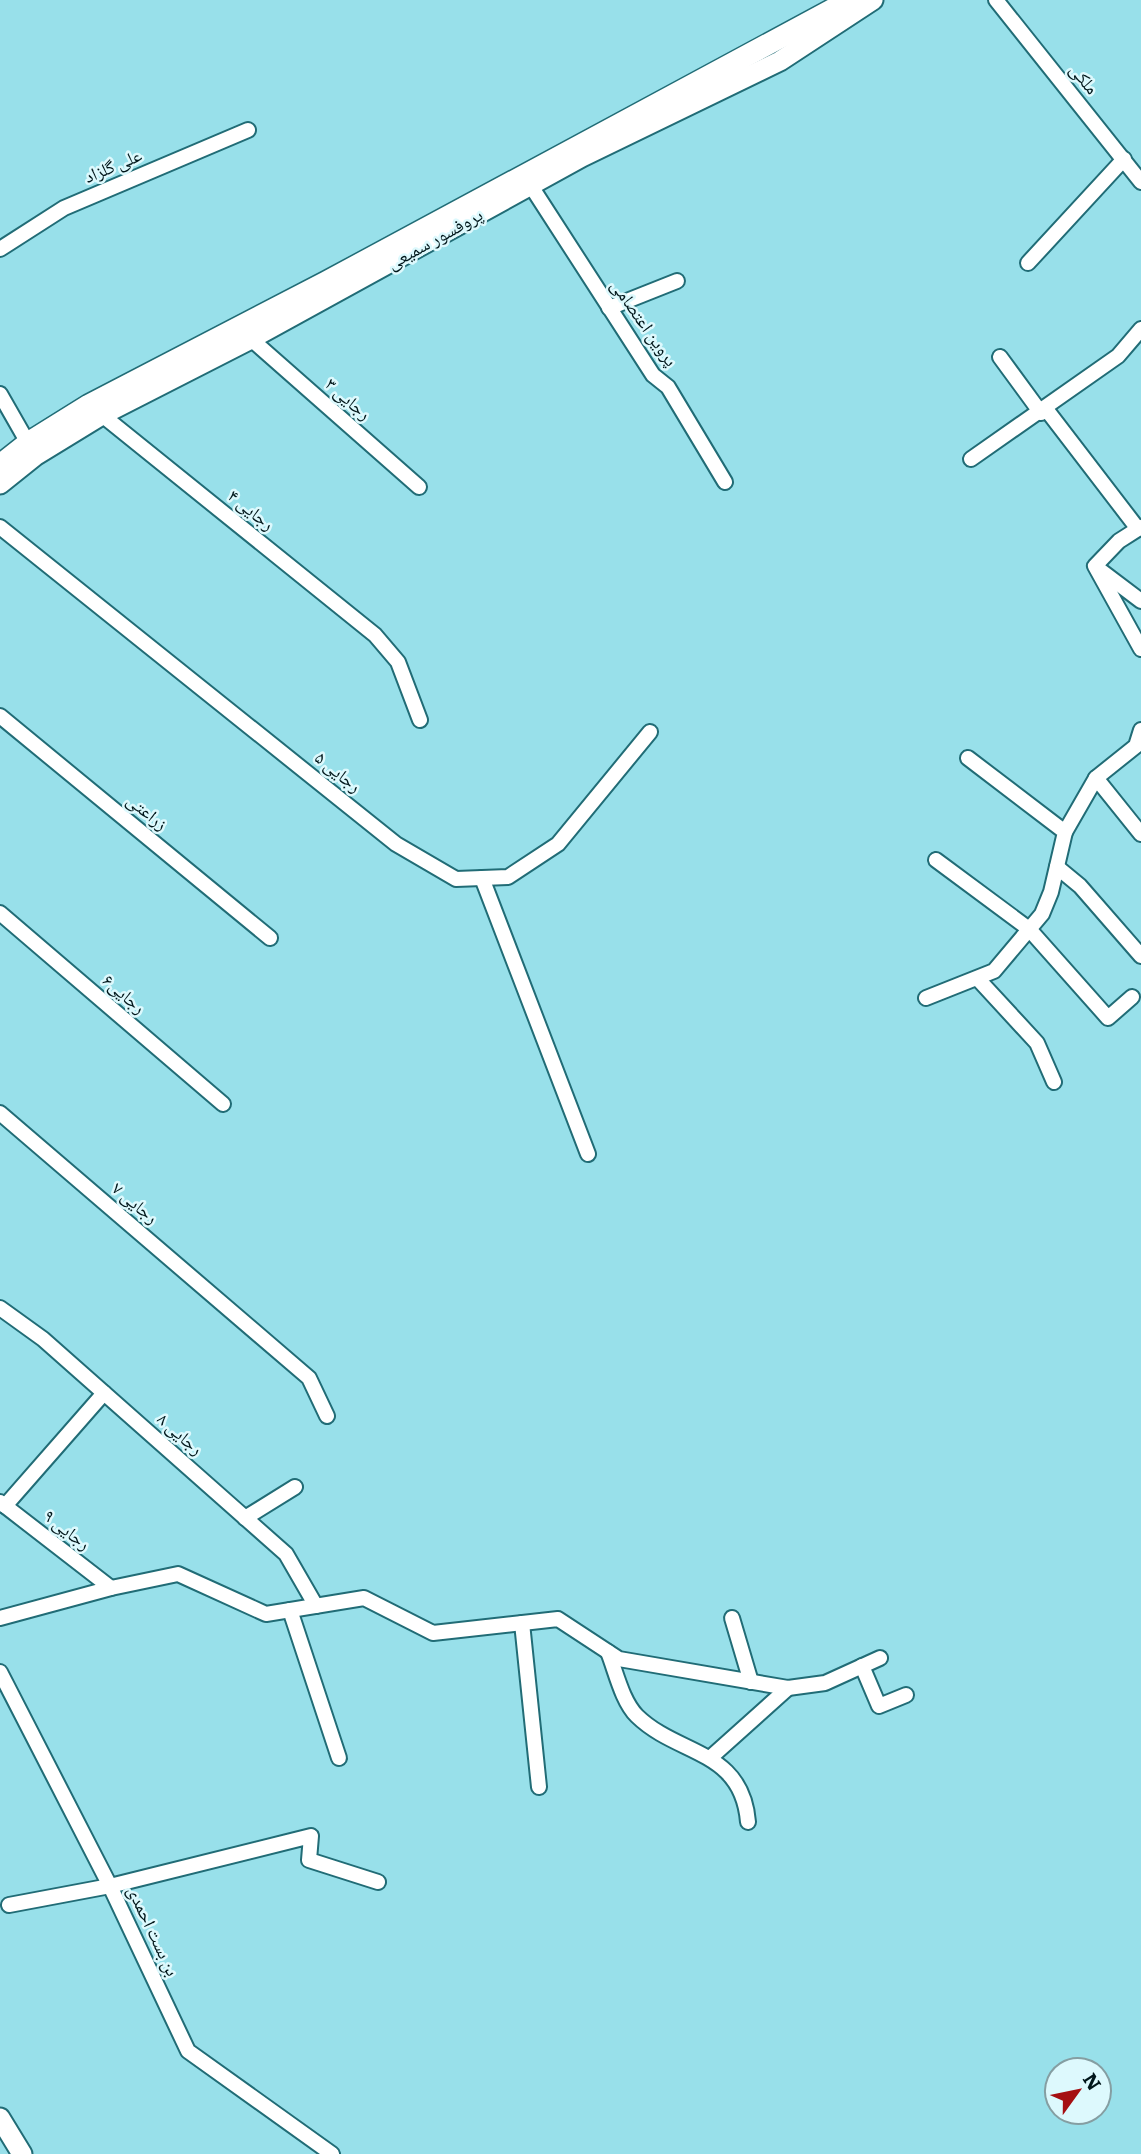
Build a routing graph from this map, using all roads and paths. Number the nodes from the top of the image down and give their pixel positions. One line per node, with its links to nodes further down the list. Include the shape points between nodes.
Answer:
1 (850, 0): 18 (main road, پروفسور سمیعی, via 89,404)
2 (873, 0): 7 (main road, پروفسور سمیعی, via 780,61)
3 (996, 0): 5 (street, ملکی)
4 (248, 130): 8 (street, علی گلزاد, via 64,208)
5 (1124, 159): 6 (street, ملکی); 9 (street)
6 (1141, 183)
7 (531, 186): 11 (street, پروین اعتصامی); 13 (main road, پروفسور سمیعی)
8 (0, 249)
9 (1028, 264)
10 (677, 281): 11 (street)
11 (609, 308): 21 (street, پروین اعتصامی, via 653,376 668,387)
12 (1141, 329): 16 (street, via 1118,356)
13 (251, 339): 17 (main road, پروفسور سمیعی); 23 (street, رجایی ۳)
14 (1000, 357): 16 (street)
15 (0, 394): 18 (street)
16 (1043, 411): 19 (street); 25 (street)
17 (102, 415): 22 (main road, پروفسور سمیعی, via 35,456); 30 (street, رجایی ۴, via 375,635 398,662)
18 (28, 443): 20 (main road, پروفسور سمیعی)
19 (971, 459)
20 (0, 465)
21 (726, 482)
22 (0, 484)
23 (419, 487)
24 (0, 527): 39 (street, رجایی ۵, via 396,844 456,879)
25 (1139, 528): 26 (street)
26 (1095, 566): 27 (street); 28 (street)
27 (1141, 601)
28 (1141, 649)
29 (0, 716): 42 (street, زراعتی)
30 (419, 720)
31 (649, 732): 39 (street, رجایی ۵, via 558,844 508,877)
32 (1140, 734): 34 (street, via 1136,746)
33 (968, 758): 35 (street)
34 (1096, 778): 35 (street); 36 (street)
35 (1065, 832): 38 (street)
36 (1141, 834)
37 (936, 860): 41 (street)
38 (1057, 867): 41 (street, via 1047,905); 43 (street, via 1080,886)
39 (482, 878): 50 (street)
40 (0, 913): 48 (street, رجایی۶)
41 (1029, 929): 44 (street, via 993,971); 45 (street, via 1108,1018)
42 (270, 938)
43 (1141, 956)
44 (978, 979): 46 (street); 47 (street, via 1037,1043)
45 (1132, 997)
46 (926, 998)
47 (1054, 1082)
48 (223, 1104)
49 (0, 1113): 53 (street, رجایی ۷, via 309,1378)
50 (588, 1154)
51 (0, 1308): 52 (street, رجایی ۸)
52 (104, 1393): 55 (street); 56 (street, رجایی ۸)
53 (327, 1416)
54 (295, 1487): 56 (street)
55 (3, 1504): 57 (street, رجایی ۹)
56 (245, 1518): 58 (street, رجایی ۸, via 286,1554)
57 (111, 1588): 59 (street, via 178,1574 266,1615); 60 (street)
58 (316, 1606): 59 (street); 62 (street, via 364,1598 433,1633)
59 (290, 1610): 70 (street)
60 (0, 1618)
61 (732, 1618): 67 (street)
62 (522, 1623): 63 (street, via 558,1619); 72 (street)
63 (608, 1652): 67 (street, via 619,1660); 71 (street, via 636,1715)
64 (880, 1658): 65 (street)
65 (862, 1666): 68 (street, via 818,1685); 69 (street, via 879,1706)
66 (0, 1672): 75 (street, بن بست احمدی)
67 (751, 1682): 68 (street)
68 (788, 1688): 71 (street)
69 (906, 1695)
70 (340, 1758)
71 (710, 1758): 73 (street, via 742,1792)
72 (539, 1787)
73 (748, 1822)
74 (378, 1882): 75 (street, via 309,1860 311,1836)
75 (110, 1886): 76 (street); 79 (street, بن بست احمدی, via 188,2051)
76 (9, 1905)
77 (0, 2118): 78 (main road)
78 (22, 2154)
79 (332, 2154)

